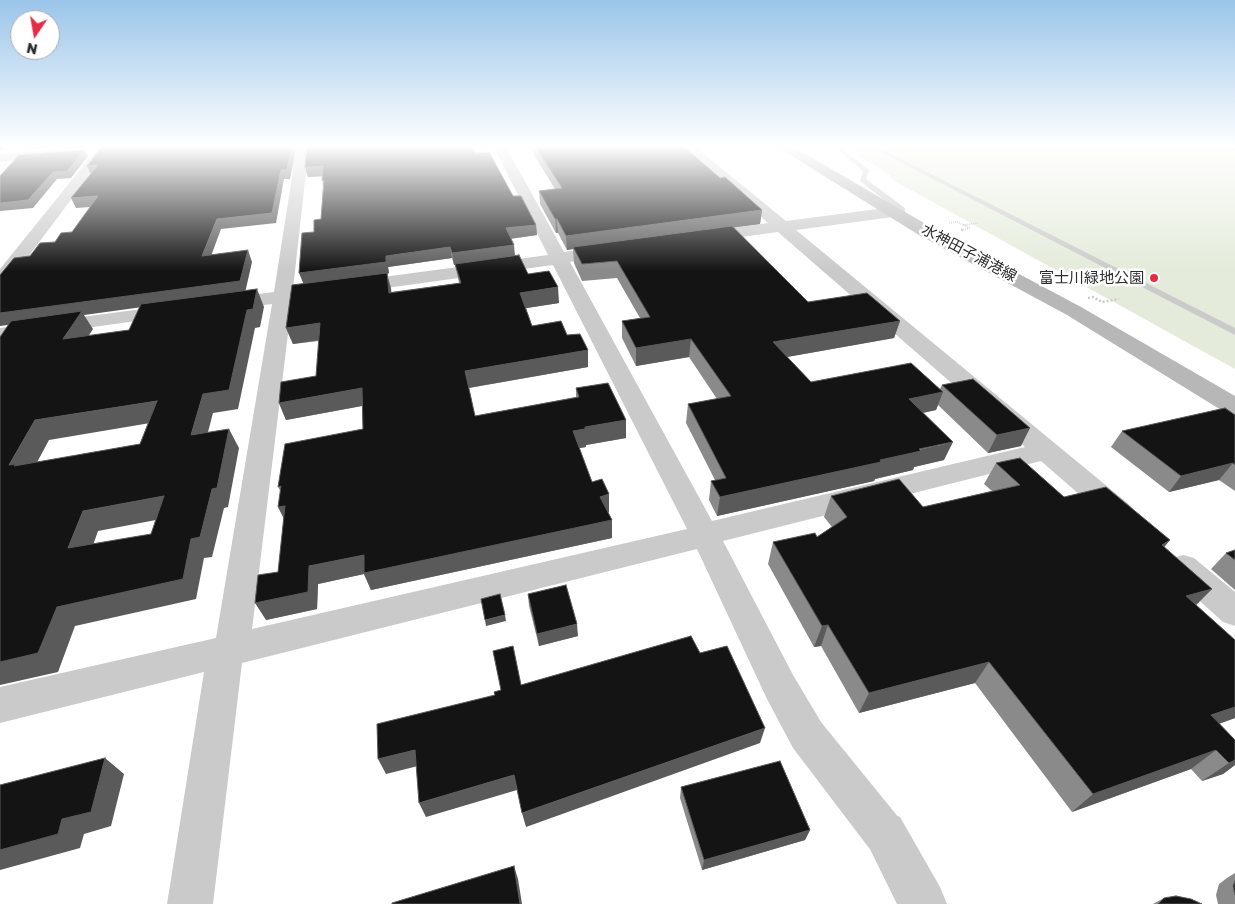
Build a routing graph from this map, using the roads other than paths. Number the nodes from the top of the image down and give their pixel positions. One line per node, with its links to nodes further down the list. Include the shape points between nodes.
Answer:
1 (76, 187): 13 (street)
2 (297, 187): 14 (street)
3 (521, 187): 12 (street)
4 (736, 187): 9 (street)
5 (853, 187): 8 (main road, 水神田子浦港線)
6 (872, 187): 8 (lane, via 902,210)
7 (952, 187): 17 (lane)
8 (894, 212): 9 (street); 19 (main road, 水神田子浦港線, via 1074,311)
9 (784, 227): 10 (street); 20 (street)
10 (688, 240)
11 (630, 247): 12 (street)
12 (559, 258): 14 (street); 22 (street)
13 (0, 281)
14 (283, 296): 15 (street); 25 (street, via 235,632)
15 (205, 306)
16 (186, 309): 18 (street)
17 (1235, 332)
18 (0, 334)
19 (1235, 406)
20 (1047, 450): 21 (street); 22 (street)
21 (1137, 528)
22 (705, 535): 25 (street); 27 (street, via 807,735)
23 (1160, 548): 24 (street)
24 (1235, 612)
25 (227, 650): 26 (street); 28 (street)
26 (0, 705)
27 (884, 833): 29 (street)
28 (190, 904)
29 (923, 904)

